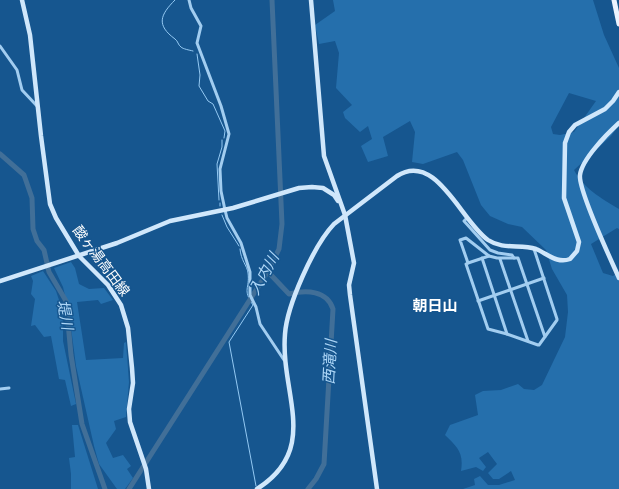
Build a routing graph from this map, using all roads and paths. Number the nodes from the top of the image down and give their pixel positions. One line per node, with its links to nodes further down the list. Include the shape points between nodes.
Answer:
1 (22, 0): 8 (street, 酸ヶ湯高田線, via 29,29)
2 (189, 0): 13 (street, via 201,26 197,43 230,134 220,170)
3 (311, 0): 10 (street, via 324,152)
4 (615, 0): 5 (main road)
5 (619, 24)
6 (0, 46): 8 (street, via 17,70 22,90)
7 (619, 92): 16 (street, via 605,109 575,125 568,132 565,143 564,198 578,239 577,251 572,258 561,260)
8 (38, 106): 17 (street, 酸ヶ湯高田線, via 50,204)
9 (619, 123): 24 (street, via 584,162 580,175 582,192)
10 (331, 177): 11 (street); 12 (street)
11 (327, 190): 12 (street); 13 (street, via 307,187)
12 (342, 207): 14 (street)
13 (225, 210): 17 (street, via 170,220 116,244); 33 (street, via 241,243 250,272 250,295 260,324)
14 (345, 215): 15 (street, via 400,174 415,170 433,177); 33 (street, via 321,240 299,288 286,326); 38 (street, via 354,263 349,285 350,295)
15 (467, 218): 16 (street, via 494,243); 20 (street, via 464,221 490,250 512,255)
16 (534, 249): 23 (street)
17 (79, 256): 25 (street); 36 (street, 酸ヶ湯高田線, via 113,290 125,316 132,376 130,422 146,469)
18 (489, 256): 19 (street); 21 (street); 22 (street, via 465,238 460,240)
19 (482, 258): 22 (street); 28 (street)
20 (514, 258): 21 (street); 26 (street, via 518,258)
21 (500, 259): 27 (street)
22 (468, 263): 29 (street, via 466,264)
23 (544, 278): 26 (street); 31 (street, via 557,319)
24 (619, 278)
25 (0, 281)
26 (527, 284): 27 (street); 31 (street)
27 (510, 290): 28 (street); 32 (street)
28 (494, 295): 29 (street); 30 (street)
29 (478, 301): 30 (street, via 488,329)
30 (507, 334): 32 (street)
31 (545, 337): 32 (street, via 539,345)
32 (528, 341)
33 (285, 362): 37 (street, via 294,429 292,446 280,471)
34 (9, 388): 35 (street)
35 (0, 389)
36 (149, 489)
37 (257, 489)
38 (377, 489)

